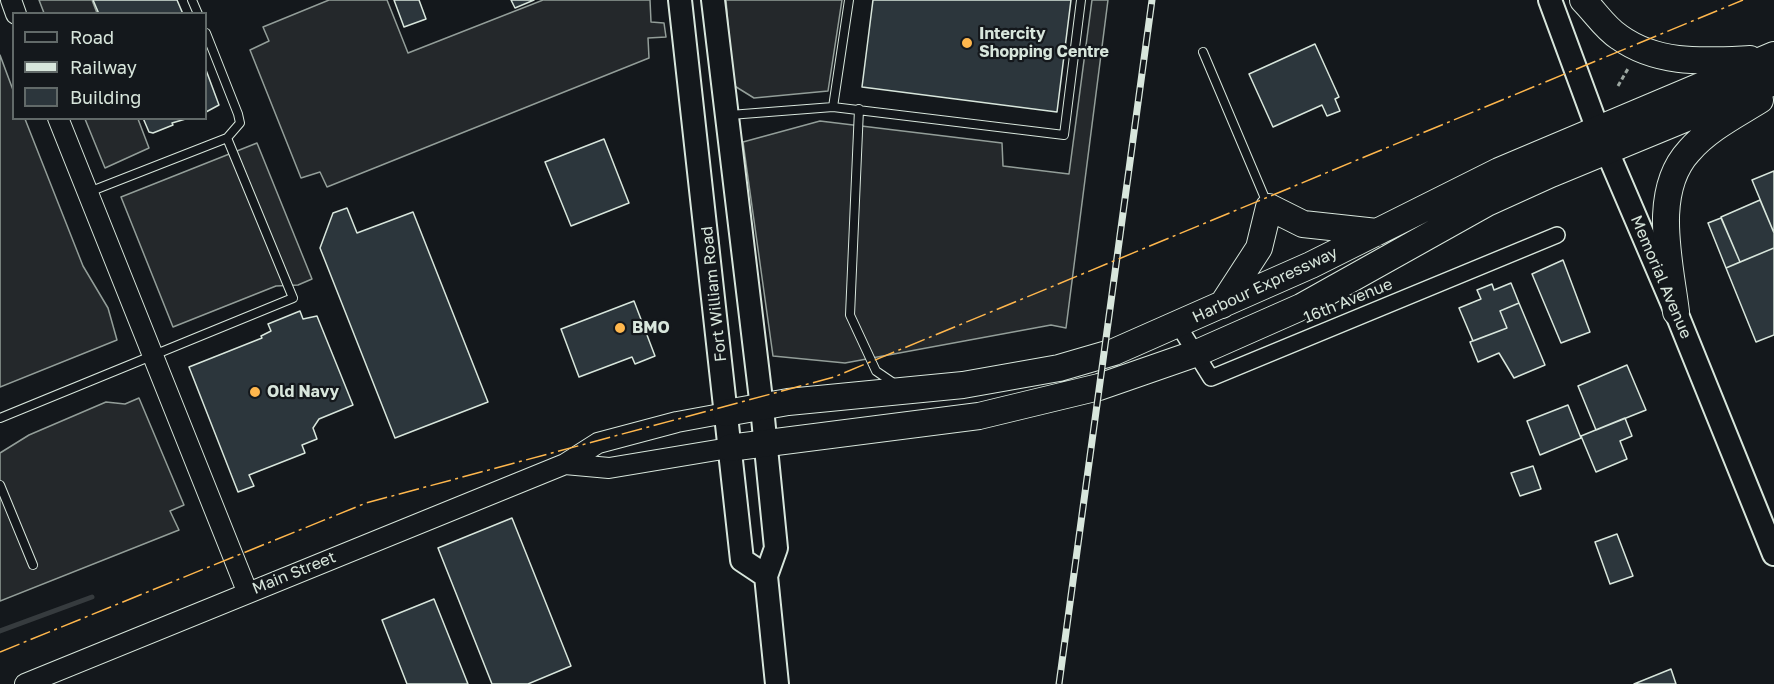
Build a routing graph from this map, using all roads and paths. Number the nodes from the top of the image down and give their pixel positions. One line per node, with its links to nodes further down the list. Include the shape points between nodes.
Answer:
1 (680, 0): 30 (main road, Fort William Road)
2 (713, 0): 15 (main road, Fort William Road)
3 (849, 0): 13 (lane)
4 (1081, 0): 14 (lane, via 1064,135)
5 (1550, 0): 18 (main road, Memorial Avenue)
6 (1583, 0): 10 (main road, via 1617,36 1661,58)
7 (207, 36): 17 (lane, via 240,123)
8 (1203, 52): 20 (lane)
9 (1632, 64): 11 (path)
10 (1771, 65): 18 (main road, Harbour Expressway)
11 (1618, 86)
12 (1774, 92): 24 (main road, via 1705,136 1678,163 1665,212)
13 (833, 107): 14 (lane); 15 (lane)
14 (858, 109): 28 (lane, via 850,315 876,371)
15 (727, 115): 29 (main road, Fort William Road)
16 (59, 120): 19 (street)
17 (227, 138): 19 (lane); 27 (lane, via 293,298)
18 (1602, 140): 21 (main road, Harbour Expressway, via 1499,171); 24 (main road, Memorial Avenue); 26 (main road, Harbour Expressway, via 1300,307)
19 (88, 193): 27 (street)
20 (1269, 207): 21 (main road, via 1303,224); 23 (main road, via 1259,248)
21 (1377, 232): 23 (main road, Harbour Expressway)
22 (1557, 235): 26 (street, 16th Avenue, via 1211,378)
23 (1222, 305): 25 (main road, Harbour Expressway)
24 (1676, 312): 36 (main road, Memorial Avenue)
25 (1178, 325): 26 (street, 16th Avenue); 28 (main road, Harbour Expressway, via 1114,352 1059,368 963,385)
26 (1197, 352): 32 (main road, Harbour Expressway, via 1099,387 979,416)
27 (153, 355): 31 (lane); 39 (street)
28 (904, 390): 29 (main road, Harbour Expressway)
29 (762, 408): 30 (main road, Harbour Expressway); 32 (main road, Fort William Road)
30 (726, 414): 33 (main road, Fort William Road); 34 (street, Main Street, via 598,442)
31 (0, 417)
32 (765, 444): 33 (main road, Harbour Expressway); 38 (main road, Fort William Road, via 776,548)
33 (729, 448): 34 (street, Main Street, via 609,468); 38 (main road, Fort William Road, via 742,560)
34 (565, 464): 39 (street, Main Street)
35 (0, 485): 37 (lane)
36 (1774, 554)
37 (33, 565)
38 (766, 576): 41 (main road, Fort William Road)
39 (247, 591): 40 (street, Main Street)
40 (25, 684)
41 (777, 684)

